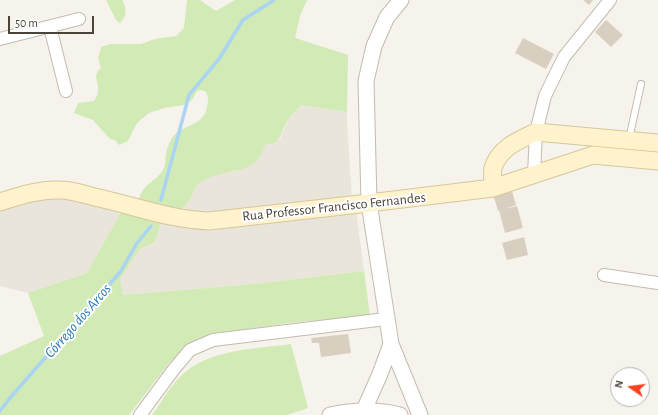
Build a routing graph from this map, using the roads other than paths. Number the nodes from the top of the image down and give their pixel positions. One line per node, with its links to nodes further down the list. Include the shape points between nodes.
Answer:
1 (401, 0): 15 (street, via 388,17 374,46 366,81)
2 (610, 0): 8 (street, via 564,57 545,96)
3 (79, 19): 4 (street)
4 (50, 27): 5 (street); 7 (street)
5 (0, 38)
6 (642, 84): 10 (lane)
7 (66, 91)
8 (536, 132): 10 (main road); 12 (street); 13 (main road, via 502,152 493,169)
9 (658, 143): 10 (main road)
10 (627, 149): 11 (main road); 12 (main road, Rua Professor Francisco Fernandes, via 593,155)
11 (658, 161)
12 (534, 174): 13 (main road, Rua Professor Francisco Fernandes)
13 (493, 188): 15 (main road, Rua Professor Francisco Fernandes)
14 (0, 202): 15 (main road, Rua Professor Francisco Fernandes, via 28,194 60,190 193,220)
15 (369, 203): 18 (street)
16 (604, 275): 17 (street)
17 (658, 283)
18 (386, 319): 19 (street); 21 (street, via 213,340 190,350)
19 (391, 344): 20 (street); 24 (street)
20 (364, 410): 22 (street); 23 (street)
21 (140, 415)
22 (330, 415)
23 (400, 415)
24 (420, 415)

